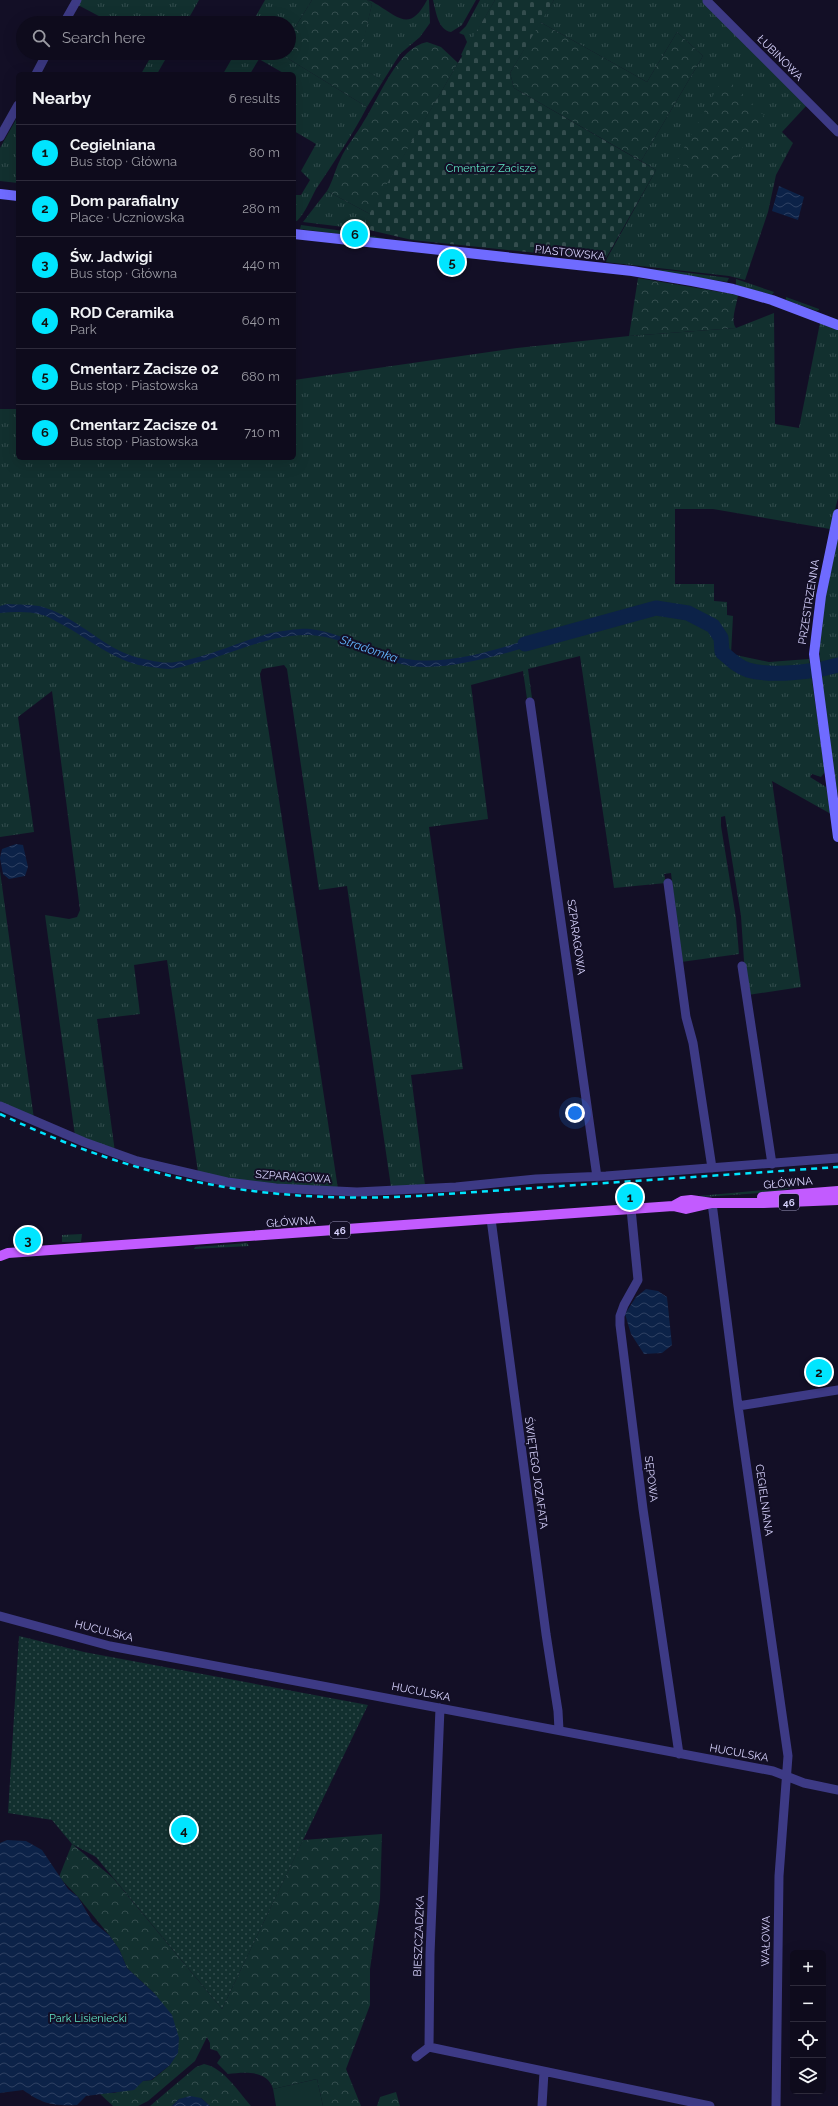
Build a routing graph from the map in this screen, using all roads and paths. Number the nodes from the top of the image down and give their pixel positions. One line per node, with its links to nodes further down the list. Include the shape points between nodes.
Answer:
1 (77, 0): 3 (street)
2 (707, 1): 7 (street, ŁUBINOWA)
3 (68, 16)
4 (43, 60): 5 (street)
5 (37, 72)
6 (16, 109): 8 (street)
7 (838, 132)
8 (0, 137)
9 (0, 194): 10 (street)
10 (16, 196)
11 (296, 234): 12 (street, PIASTOWSKA, via 632,271 692,281 772,300)
12 (838, 325)
13 (838, 514): 15 (street, PRZESTRZENNA, via 821,596 814,654)
14 (530, 702): 22 (street, SZPARAGOWA)
15 (838, 837)
16 (668, 883): 21 (street, via 686,1017 693,1043)
17 (742, 966): 20 (street)
18 (0, 1106): 22 (street, SZPARAGOWA, via 84,1142 137,1161 252,1186 357,1192)
19 (838, 1158): 20 (street, SZPARAGOWA)
20 (772, 1164): 21 (street, SZPARAGOWA)
21 (712, 1168): 22 (street, SZPARAGOWA)
22 (597, 1177)
23 (838, 1191): 25 (main road, GŁÓWNA / 46)
24 (838, 1200): 25 (main road, GŁÓWNA / 46)
25 (740, 1201): 26 (main road, GŁÓWNA / 46)
26 (712, 1203): 27 (main road, GŁÓWNA / 46, via 686,1210 673,1206); 31 (street, CEGIELNIANA)
27 (631, 1210): 28 (main road, GŁÓWNA / 46); 35 (street, SĘPOWA, via 638,1280 624,1305 620,1326 648,1548)
28 (491, 1219): 29 (main road, GŁÓWNA / 46); 34 (street, ŚWIĘTEGO JOZAFATA)
29 (3, 1252)
30 (838, 1390): 31 (street)
31 (738, 1406): 36 (street, CEGIELNIANA, via 785,1728)
32 (0, 1616): 33 (street, HUCULSKA, via 110,1646)
33 (440, 1708): 34 (street, HUCULSKA); 38 (street, BIESZCZADZKA, via 430,1954)
34 (559, 1730): 35 (street, HUCULSKA)
35 (678, 1754): 36 (street, HUCULSKA, via 773,1771)
36 (787, 1777): 37 (street, HUCULSKA); 43 (street, WAŁOWA, via 779,1876)
37 (838, 1790)
38 (429, 2047): 39 (street); 40 (street)
39 (416, 2057)
40 (544, 2072): 41 (street); 42 (street)
41 (542, 2106)
42 (710, 2106)
43 (776, 2106)

